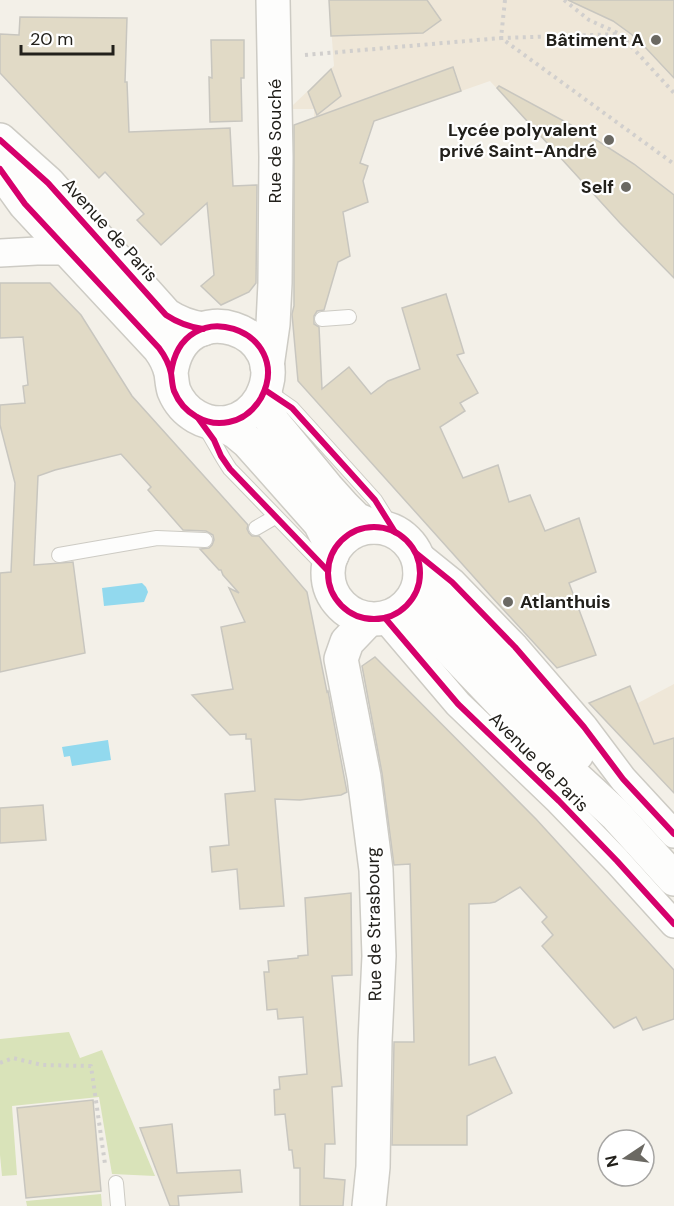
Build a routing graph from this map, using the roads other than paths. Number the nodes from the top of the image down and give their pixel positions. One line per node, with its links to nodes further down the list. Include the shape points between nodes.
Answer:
1 (273, 0): 6 (main road, Rue de Souché)
2 (0, 140): 9 (main road, Avenue de Paris, via 48,183 166,315 189,327)
3 (0, 169): 4 (main road, via 25,204)
4 (68, 251): 5 (street); 10 (main road, via 159,348)
5 (0, 254)
6 (275, 283): 9 (main road, via 257,305); 11 (main road, Rue de Souché, via 282,323)
7 (349, 317): 8 (lane)
8 (322, 319)
9 (218, 328): 10 (main road, via 190,336 178,349); 11 (main road, via 245,333 252,339 262,352)
10 (171, 373): 12 (main road, via 177,398 187,410)
11 (266, 378): 12 (main road, via 258,404 251,411 236,420); 16 (main road, Avenue de Paris, via 267,406 273,421 356,519)
12 (209, 420): 13 (lane, via 221,456); 18 (main road, via 248,442 320,523 327,537)
13 (275, 517): 14 (lane); 18 (lane)
14 (256, 528)
15 (205, 540): 17 (lane, via 157,538)
16 (401, 546): 18 (main road, via 365,528 336,547); 19 (main road, via 420,580 414,598); 20 (main road, Avenue de Paris, via 440,602)
17 (59, 555)
18 (330, 563): 19 (main road, via 331,588 339,603 352,614)
19 (387, 614): 20 (main road, Avenue de Paris, via 553,757); 22 (street, Avenue de Paris, via 458,704); 26 (main road, Rue de Strasbourg, via 347,642 341,659 364,777 376,870 379,956)
20 (625, 802): 21 (main road, Avenue de Paris)
21 (668, 857): 22 (street, Avenue de Paris, via 642,871)
22 (617, 861): 23 (street, Avenue de Paris)
23 (674, 924)
24 (116, 1183): 25 (lane)
25 (118, 1206)
26 (369, 1206)

